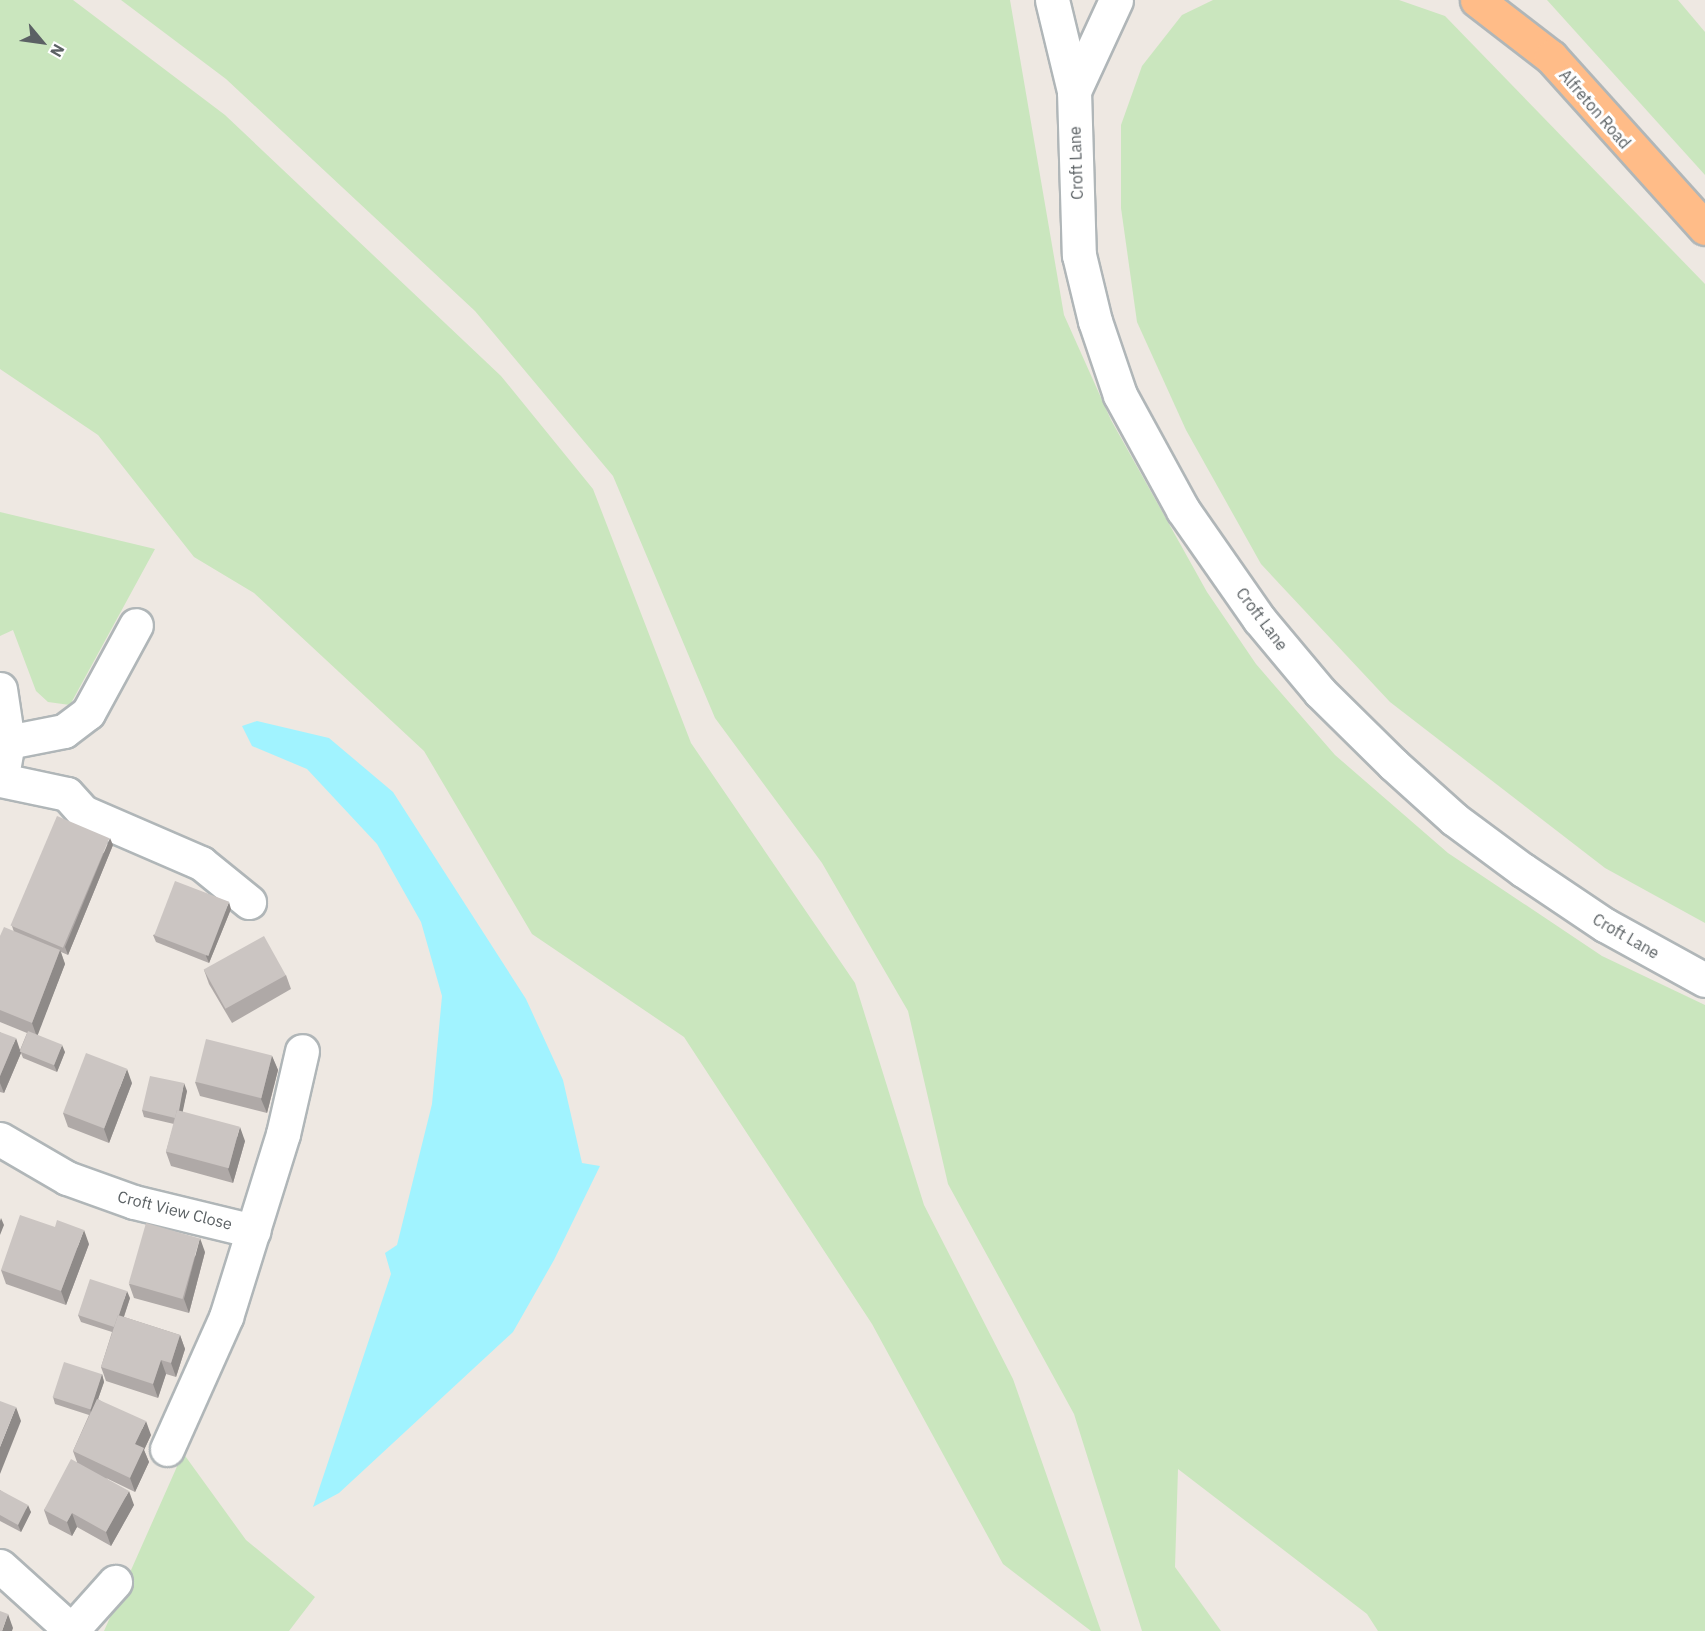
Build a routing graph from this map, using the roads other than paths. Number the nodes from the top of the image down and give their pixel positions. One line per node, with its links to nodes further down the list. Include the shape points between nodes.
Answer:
1 (1052, 0): 4 (street, Croft Lane)
2 (1116, 0): 4 (street, Croft Lane)
3 (1476, 0): 5 (highway, Alfreton Road, via 1551,57)
4 (1074, 91): 11 (street, Croft Lane, via 1079,255 1120,395 1183,510 1259,619 1320,692 1454,819 1605,925)
5 (1705, 228)
6 (136, 625): 8 (street, via 88,713 64,731)
7 (0, 689): 8 (street)
8 (8, 742): 9 (street)
9 (1, 782): 10 (street, via 67,794 83,812 201,863)
10 (249, 902)
11 (1705, 980)
12 (302, 1051): 14 (street, Croft View Close, via 283,1134)
13 (0, 1138): 14 (street, Croft View Close, via 67,1178 134,1202)
14 (254, 1231): 15 (street, Croft View Close, via 226,1317)
15 (167, 1449)
16 (0, 1566): 18 (street)
17 (115, 1582): 18 (street)
18 (71, 1631)

